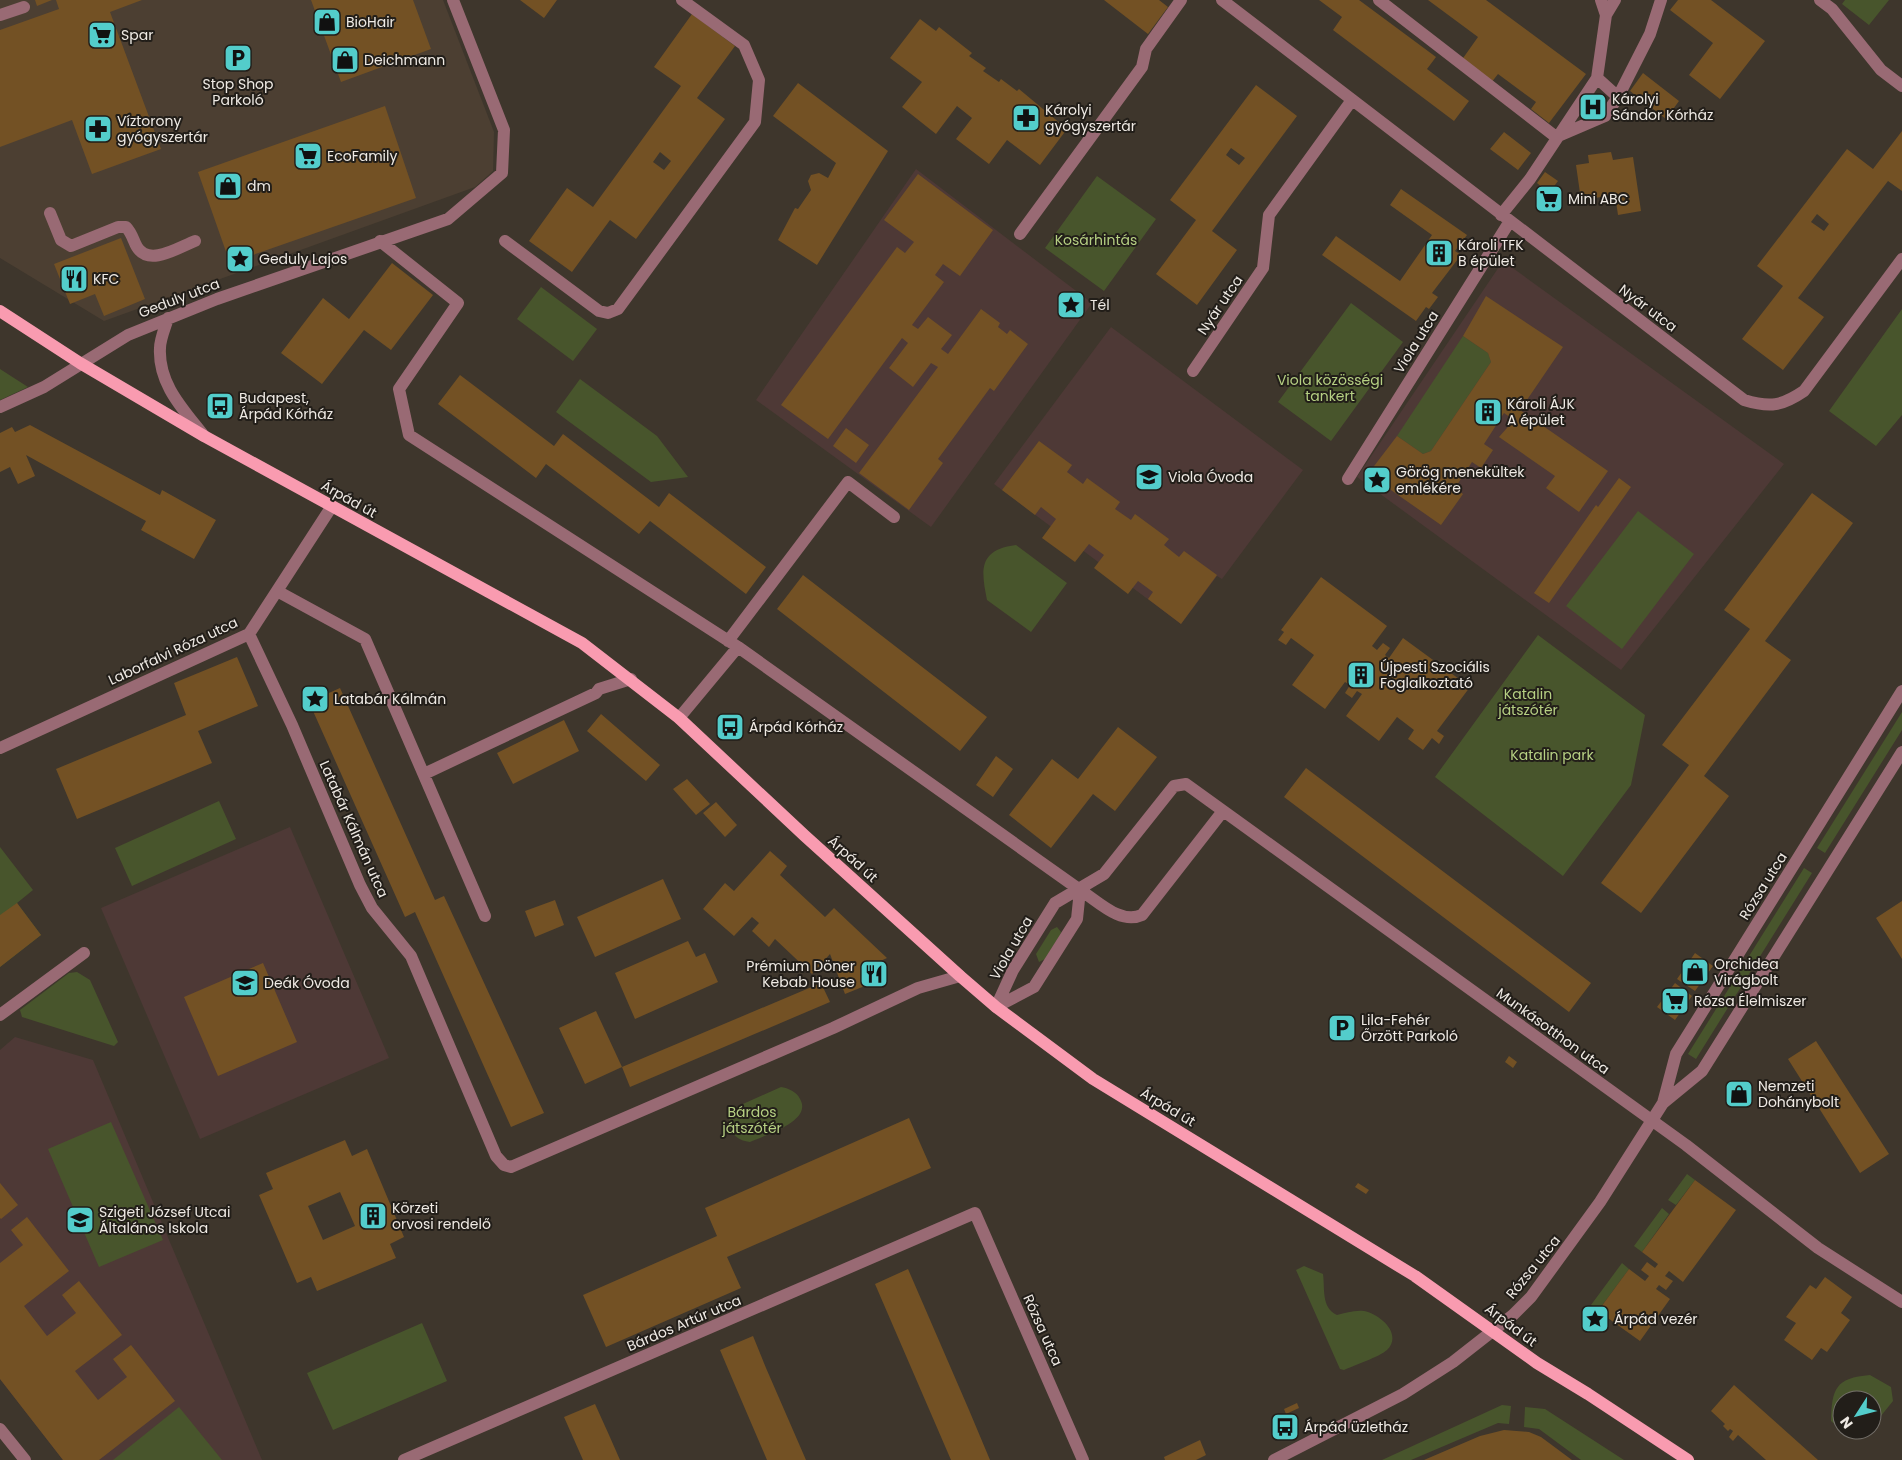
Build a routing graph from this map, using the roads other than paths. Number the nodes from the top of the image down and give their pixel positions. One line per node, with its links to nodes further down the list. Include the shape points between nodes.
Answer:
1 (453, 0): 22 (street, Geduly utca, via 504,130 502,174 448,219)
2 (682, 0): 23 (street, via 744,45 759,80 754,122 618,309 608,313 599,311)
3 (1182, 0): 20 (street, via 1146,49 1142,67)
4 (1222, 0): 16 (street, Nyár utca)
5 (1378, 0): 17 (street)
6 (1601, 0): 12 (street)
7 (1615, 0): 12 (street)
8 (1661, 0): 15 (street, via 1650,34)
9 (1820, 0): 14 (street, via 1832,9 1881,70)
10 (24, 7): 11 (street)
11 (0, 15)
12 (1606, 15): 13 (street)
13 (1597, 78): 15 (street); 17 (street, Viola utca)
14 (1902, 86)
15 (1618, 97): 17 (street, via 1605,116)
16 (1352, 100): 19 (street, Nyár utca); 28 (street, Nyár utca, via 1269,215 1263,268)
17 (1556, 137): 19 (street, Viola utca)
18 (50, 213): 21 (street, via 61,240 71,246 118,227 126,227 138,248 152,258)
19 (1505, 218): 24 (street, Nyár utca, via 1744,400 1764,406 1788,402 1804,391); 31 (street, Viola utca)
20 (1020, 234)
21 (195, 241)
22 (380, 241): 26 (street, Geduly utca); 36 (street, via 458,303 399,389 409,435)
23 (505, 241)
24 (1902, 259)
25 (0, 311): 27 (main road, Árpád út)
26 (168, 318): 27 (street, Geduly utca, via 128,334); 30 (street, via 160,346 161,370 170,392)
27 (80, 363): 29 (street, Geduly utca, via 44,387); 30 (main road, Árpád út)
28 (1193, 371)
29 (0, 407)
30 (204, 436): 32 (main road, Árpád út)
31 (1348, 480)
32 (332, 506): 34 (street, Laborfalvi Róza utca); 37 (main road, Árpád út, via 582,643)
33 (894, 516): 36 (street, via 848,482)
34 (277, 592): 35 (street, Laborfalvi Róza utca); 42 (street, via 365,639)
35 (249, 634): 40 (street, Laborfalvi Róza utca); 48 (street, Latabár Kálmán utca, via 292,725 360,885 372,908 411,956 496,1156 504,1165 511,1166 842,1024 918,988)
36 (733, 644): 39 (street); 45 (street)
37 (631, 679): 39 (main road, Árpád út); 42 (street, via 600,689)
38 (1902, 691): 51 (street, Rózsa utca, via 1676,1054)
39 (679, 718): 48 (main road, Árpád út)
40 (0, 748)
41 (1902, 752): 51 (street, Rózsa utca, via 1702,1071)
42 (424, 774): 46 (street)
43 (1186, 784): 44 (street, Munkásotthon utca); 45 (street, Viola utca, via 1174,786)
44 (1223, 811): 45 (street, via 1142,915 1124,917); 52 (street, Munkásotthon utca)
45 (1085, 893): 49 (street, Viola utca, via 1077,919 1034,987); 49 (street, Viola utca, via 1055,903 1013,970)
46 (485, 916)
47 (84, 952): 50 (street)
48 (960, 976): 49 (main road, Árpád út)
49 (996, 1006): 55 (main road, Árpád út, via 1093,1079 1415,1276)
50 (0, 1015)
51 (1663, 1103): 52 (street, Rózsa utca)
52 (1652, 1121): 54 (street, Munkásotthon utca, via 1818,1248); 55 (street, Rózsa utca, via 1556,1264 1531,1297)
53 (975, 1213): 58 (street, Bárdos Artúr utca); 59 (street, Rózsa utca)
54 (1902, 1302)
55 (1494, 1331): 60 (street, Rózsa utca, via 1403,1394); 61 (main road, Árpád út, via 1537,1363)
56 (0, 1429): 57 (street)
57 (25, 1460)
58 (404, 1460)
59 (1083, 1460)
60 (1274, 1460)
61 (1688, 1460)

